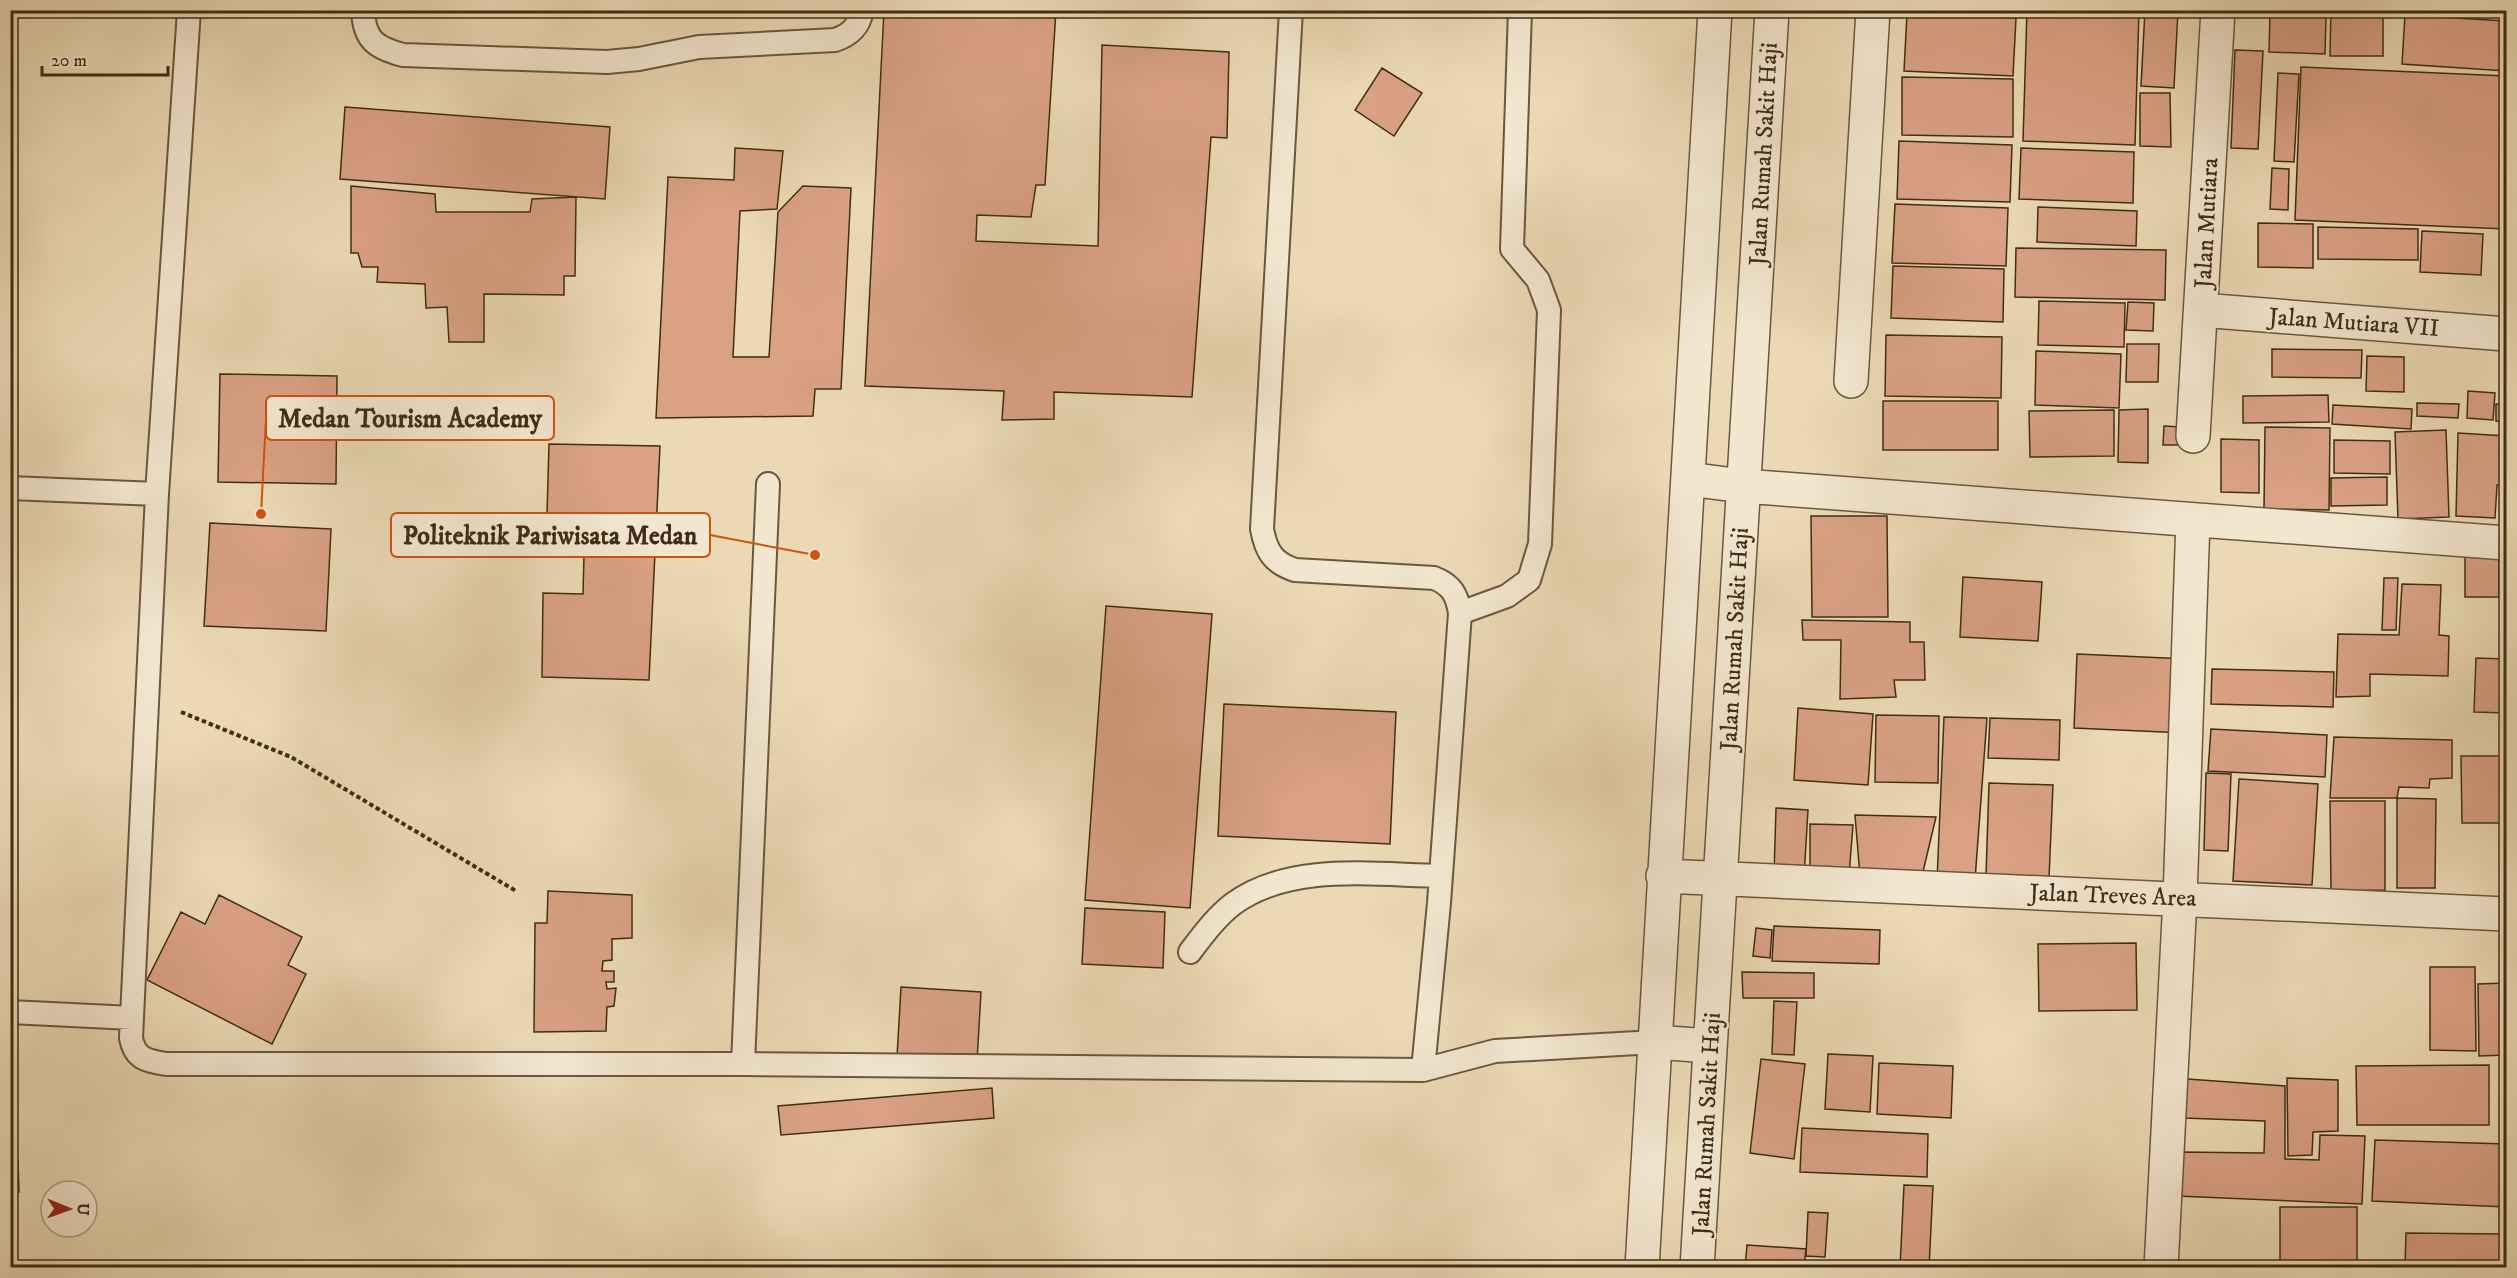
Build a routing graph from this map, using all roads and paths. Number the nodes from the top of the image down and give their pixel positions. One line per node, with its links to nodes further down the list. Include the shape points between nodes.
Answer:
1 (189, 10): 18 (lane)
2 (363, 10): 3 (lane, via 370,39 382,49 403,55 607,62 699,47 835,40 847,36 857,26)
3 (862, 10)
4 (1292, 10): 21 (lane, via 1262,529 1265,544 1272,558 1295,570 1434,578 1446,583 1457,596)
5 (1520, 10): 21 (lane, via 1512,249 1538,280 1549,310 1540,544 1528,580 1507,596)
6 (1715, 10): 14 (street)
7 (1772, 10): 16 (street, Jalan Rumah Sakit Haji)
8 (1873, 10): 12 (street)
9 (2218, 10): 10 (street, Jalan Mutiara)
10 (2200, 310): 11 (street, Jalan Mutiara VII); 13 (street, Jalan Mutiara)
11 (2506, 334)
12 (1851, 381)
13 (2193, 436)
14 (1688, 479): 16 (street); 24 (street)
15 (768, 484): 34 (lane)
16 (1743, 486): 19 (street); 25 (street, Jalan Rumah Sakit Haji)
17 (10, 488): 18 (lane)
18 (157, 494): 22 (lane)
19 (2193, 520): 20 (street); 27 (street)
20 (2506, 543)
21 (1461, 614): 23 (lane)
22 (147, 698): 26 (path, via 291,757); 31 (lane)
23 (1441, 876): 29 (lane, via 1313,874 1283,881 1233,904); 35 (lane)
24 (1663, 876): 25 (street, Jalan Treves Area); 32 (street)
25 (1720, 879): 27 (street, Jalan Treves Area); 33 (street, Jalan Rumah Sakit Haji)
26 (516, 891)
27 (2180, 898): 28 (street, Jalan Treves Area); 38 (street)
28 (2506, 914)
29 (1190, 952)
30 (10, 1012): 31 (lane)
31 (132, 1018): 34 (lane, via 131,1038 138,1056 166,1064)
32 (1655, 1042): 33 (street); 35 (lane, via 1495,1051); 36 (street)
33 (1710, 1046): 37 (street, Jalan Rumah Sakit Haji)
34 (743, 1064): 35 (lane)
35 (1423, 1070)
36 (1642, 1268)
37 (1697, 1268)
38 (2161, 1268)

